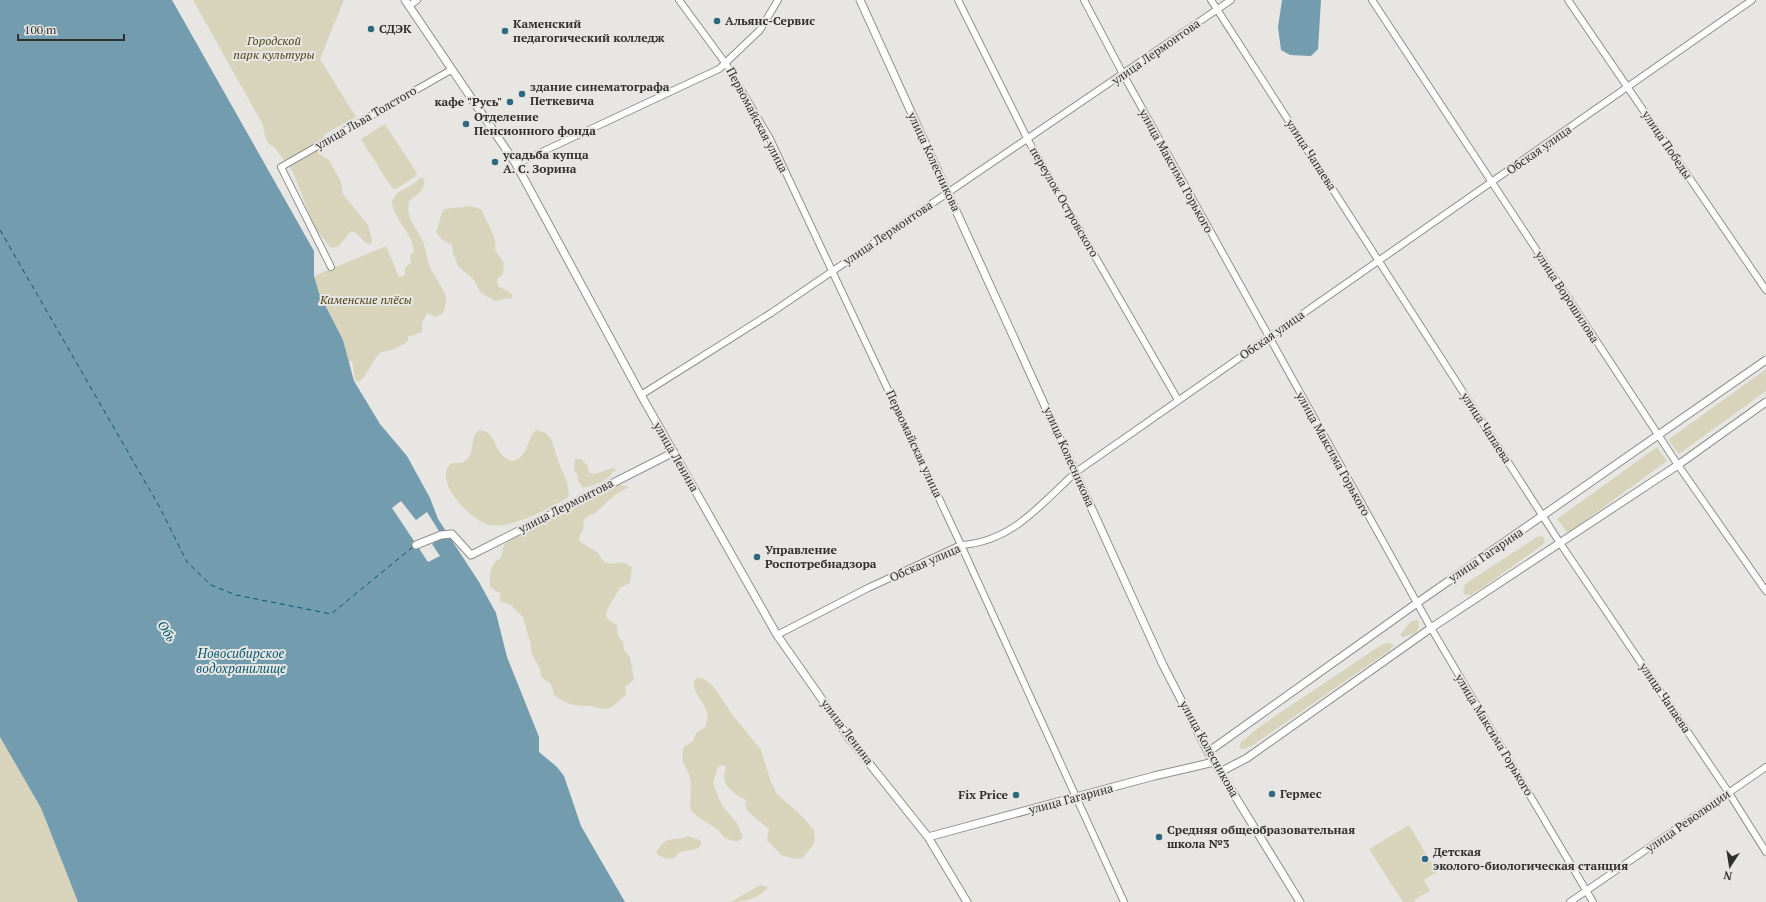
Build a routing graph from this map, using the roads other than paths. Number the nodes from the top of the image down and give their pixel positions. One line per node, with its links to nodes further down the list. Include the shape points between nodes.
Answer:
1 (417, 0): 12 (street)
2 (679, 0): 14 (street, Первомайская улица)
3 (778, 0): 14 (street, via 760,30)
4 (860, 0): 21 (street, улица Колесникова)
5 (958, 0): 18 (street, переулок Островского)
6 (1084, 0): 16 (street, улица Максима Горького)
7 (1211, 0): 13 (street, улица Чапаева)
8 (1231, 0): 13 (street, улица Лермонтова)
9 (1372, 0): 20 (street, улица Ворошилова)
10 (1568, 0): 17 (street, улица Победы)
11 (1752, 0): 17 (street, Обская улица)
12 (407, 3): 15 (street, улица Ленина)
13 (1218, 10): 16 (street, улица Лермонтова); 22 (street, улица Чапаева)
14 (726, 64): 19 (street); 24 (street, Первомайская улица, via 770,139)
15 (451, 70): 19 (street, улица Ленина); 23 (street, улица Льва Толстого, via 281,167)
16 (1123, 74): 18 (street, улица Лермонтова); 26 (street, улица Максима Горького)
17 (1628, 88): 20 (street, Обская улица); 25 (street, улица Победы)
18 (1028, 140): 21 (street, улица Лермонтова); 29 (street, переулок Островского)
19 (516, 164): 28 (street, улица Ленина)
20 (1492, 183): 22 (street, Обская улица); 31 (street, улица Ворошилова)
21 (949, 193): 24 (street, улица Лермонтова); 34 (street, улица Колесникова)
22 (1379, 261): 26 (street, Обская улица); 35 (street, улица Чапаева)
23 (331, 268)
24 (832, 271): 28 (street, улица Лермонтова, via 771,313); 38 (street, Первомайская улица)
25 (1766, 290)
26 (1268, 338): 29 (street, Обская улица); 40 (street, улица Максима Горького)
27 (1766, 360): 31 (street, улица Гагарина)
28 (641, 395): 32 (street, улица Ленина)
29 (1178, 400): 34 (street, Обская улица)
30 (1766, 402): 33 (street)
31 (1658, 435): 33 (street, улица Ворошилова); 35 (street, улица Гагарина)
32 (674, 452): 37 (street, улица Лермонтова, via 471,555 452,534); 42 (street, улица Ленина)
33 (1678, 465): 36 (street); 39 (street, улица Ворошилова)
34 (1076, 472): 38 (street, Обская улица, via 1010,530 992,540); 43 (street, улица Колесникова, via 1163,665)
35 (1543, 516): 36 (street, улица Чапаева); 40 (street, улица Гагарина)
36 (1560, 543): 41 (street); 47 (street, улица Чапаева)
37 (416, 545)
38 (961, 545): 42 (street, Обская улица, via 868,588); 48 (street, Первомайская улица)
39 (1766, 591)
40 (1417, 603): 41 (street, улица Максима Горького); 43 (street, улица Гагарина)
41 (1431, 628): 46 (street, via 1247,758); 51 (street, улица Максима Горького)
42 (776, 635): 49 (street, улица Ленина, via 850,738)
43 (1208, 752): 44 (street, улица Колесникова)
44 (1214, 762): 46 (street, улица Колесникова); 48 (street, улица Гагарина)
45 (1766, 767): 47 (street, улица Революции)
46 (1220, 772): 54 (street, улица Колесникова)
47 (1729, 793): 50 (street, улица Чапаева); 51 (street, улица Революции)
48 (1076, 797): 49 (street, улица Гагарина); 53 (street, Первомайская улица)
49 (928, 837): 52 (street, улица Ленина)
50 (1766, 852)
51 (1586, 891): 55 (street, улица Революции); 56 (street, улица Максима Горького)
52 (967, 902)
53 (1124, 902)
54 (1300, 902)
55 (1570, 902)
56 (1593, 902)

